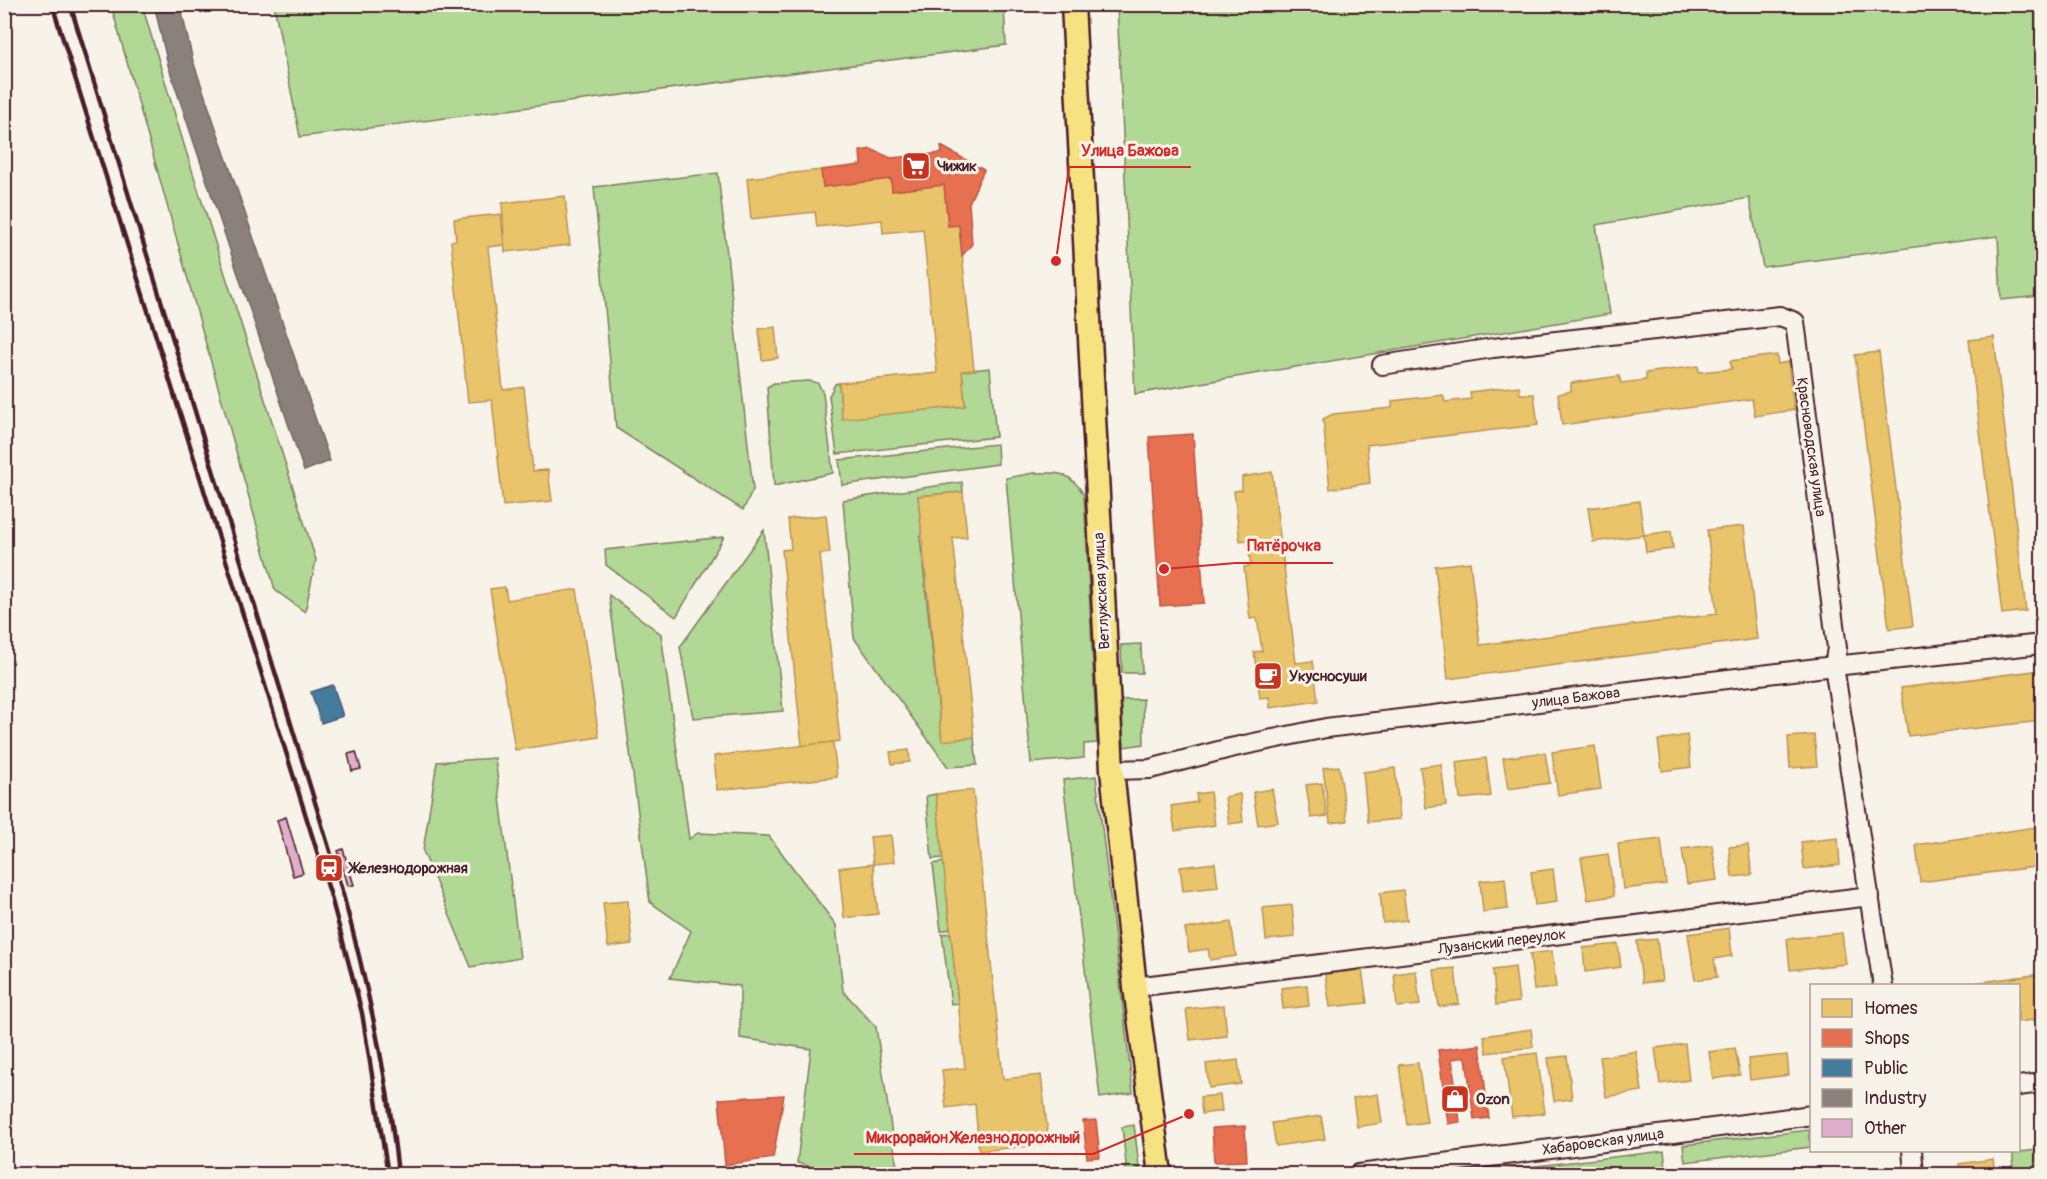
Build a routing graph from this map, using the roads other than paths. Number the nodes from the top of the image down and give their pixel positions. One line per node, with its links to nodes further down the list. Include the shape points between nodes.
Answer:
1 (1073, 4): 5 (main road, Ветлужская улица)
2 (1382, 365): 4 (street, Красноводская улица, via 1493,348 1780,316 1795,322 1837,648)
3 (2043, 644): 4 (street, улица Бажова)
4 (1834, 666): 5 (street, улица Бажова, via 1326,728 1150,769); 6 (street, Красноводская улица)
5 (1112, 770): 8 (main road, Ветлужская улица)
6 (1870, 896): 7 (street, Красноводская улица); 8 (street, Лузанский переулок)
7 (1883, 984)
8 (1135, 987): 13 (main road, Ветлужская улица)
9 (2043, 1083): 10 (street)
10 (2020, 1086)
11 (1810, 1115): 14 (street, Хабаровская улица)
12 (1912, 1152): 15 (street)
13 (1160, 1174)
14 (1359, 1174)
15 (1914, 1174)

